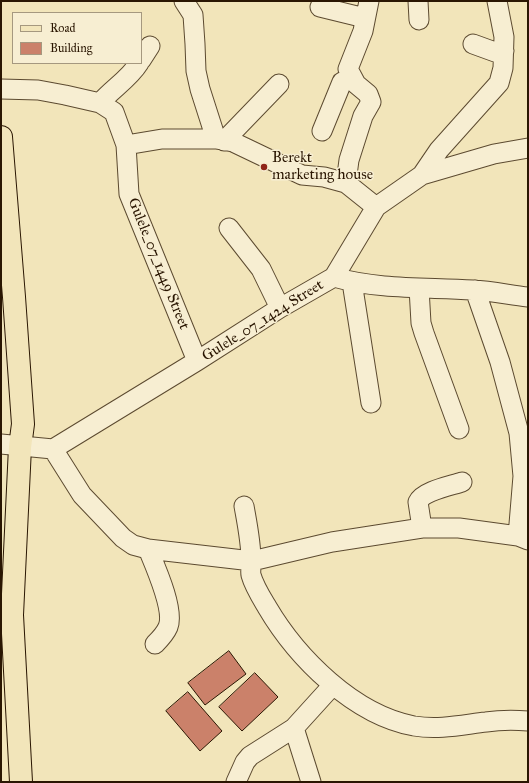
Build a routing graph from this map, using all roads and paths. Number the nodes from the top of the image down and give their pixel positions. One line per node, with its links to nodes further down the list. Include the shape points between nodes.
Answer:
1 (184, 1): 16 (street, via 193,15 196,71 200,89)
2 (418, 1): 6 (street)
3 (497, 1): 8 (street)
4 (320, 7): 5 (street)
5 (367, 10): 10 (street, via 363,31)
6 (419, 20)
7 (474, 44): 8 (street, via 495,52)
8 (504, 51): 19 (street, via 499,83 439,150)
9 (138, 64): 13 (street, via 123,83 108,93)
10 (343, 82): 14 (street); 20 (street, via 368,94 371,102 363,116 349,160)
11 (279, 84): 16 (street)
12 (1, 89): 13 (street, Gulele_07_1449 Street, via 38,90)
13 (100, 103): 17 (street, Gulele_07_1449 Street, via 114,112)
14 (322, 131)
15 (1, 137): 32 (main road, via 22,424)
16 (220, 140): 17 (street, via 162,139); 20 (street, via 233,142 302,175)
17 (126, 145): 29 (street, Gulele_07_1449 Street, via 130,194)
18 (528, 148): 19 (street, via 494,154)
19 (422, 175): 21 (street)
20 (346, 183): 21 (street)
21 (376, 207): 23 (street)
22 (229, 228): 28 (street, via 261,269)
23 (334, 277): 24 (street, Gulele_07_1424 Street); 28 (street, Gulele_07_1424 Street)
24 (352, 282): 25 (street, Gulele_07_1424 Street); 30 (street)
25 (419, 288): 26 (street, Gulele_07_1424 Street); 31 (street, via 421,323)
26 (475, 290): 27 (street, Gulele_07_1424 Street); 37 (street, via 500,362 519,433 523,476)
27 (528, 297)
28 (280, 308): 29 (street, Gulele_07_1424 Street)
29 (197, 361): 33 (street, Gulele_07_1424 Street)
30 (371, 403)
31 (459, 429)
32 (11, 446): 33 (street); 40 (main road)
33 (53, 449): 38 (street, via 82,495 123,538 133,545)
34 (462, 482): 36 (street, via 420,498 418,502)
35 (244, 506): 39 (street)
36 (422, 528): 37 (street, via 459,528); 39 (street, via 332,542)
37 (523, 538)
38 (148, 549): 39 (street); 41 (street, via 169,606 169,625)
39 (252, 561): 42 (street, via 251,575 277,624 300,653)
40 (7, 614): 45 (main road)
41 (155, 644)
42 (333, 685): 43 (street, via 383,717 414,726 437,728 486,722); 44 (street)
43 (528, 721)
44 (294, 728): 46 (street, via 250,756); 47 (street)
45 (21, 782)
46 (236, 782)
47 (311, 782)

